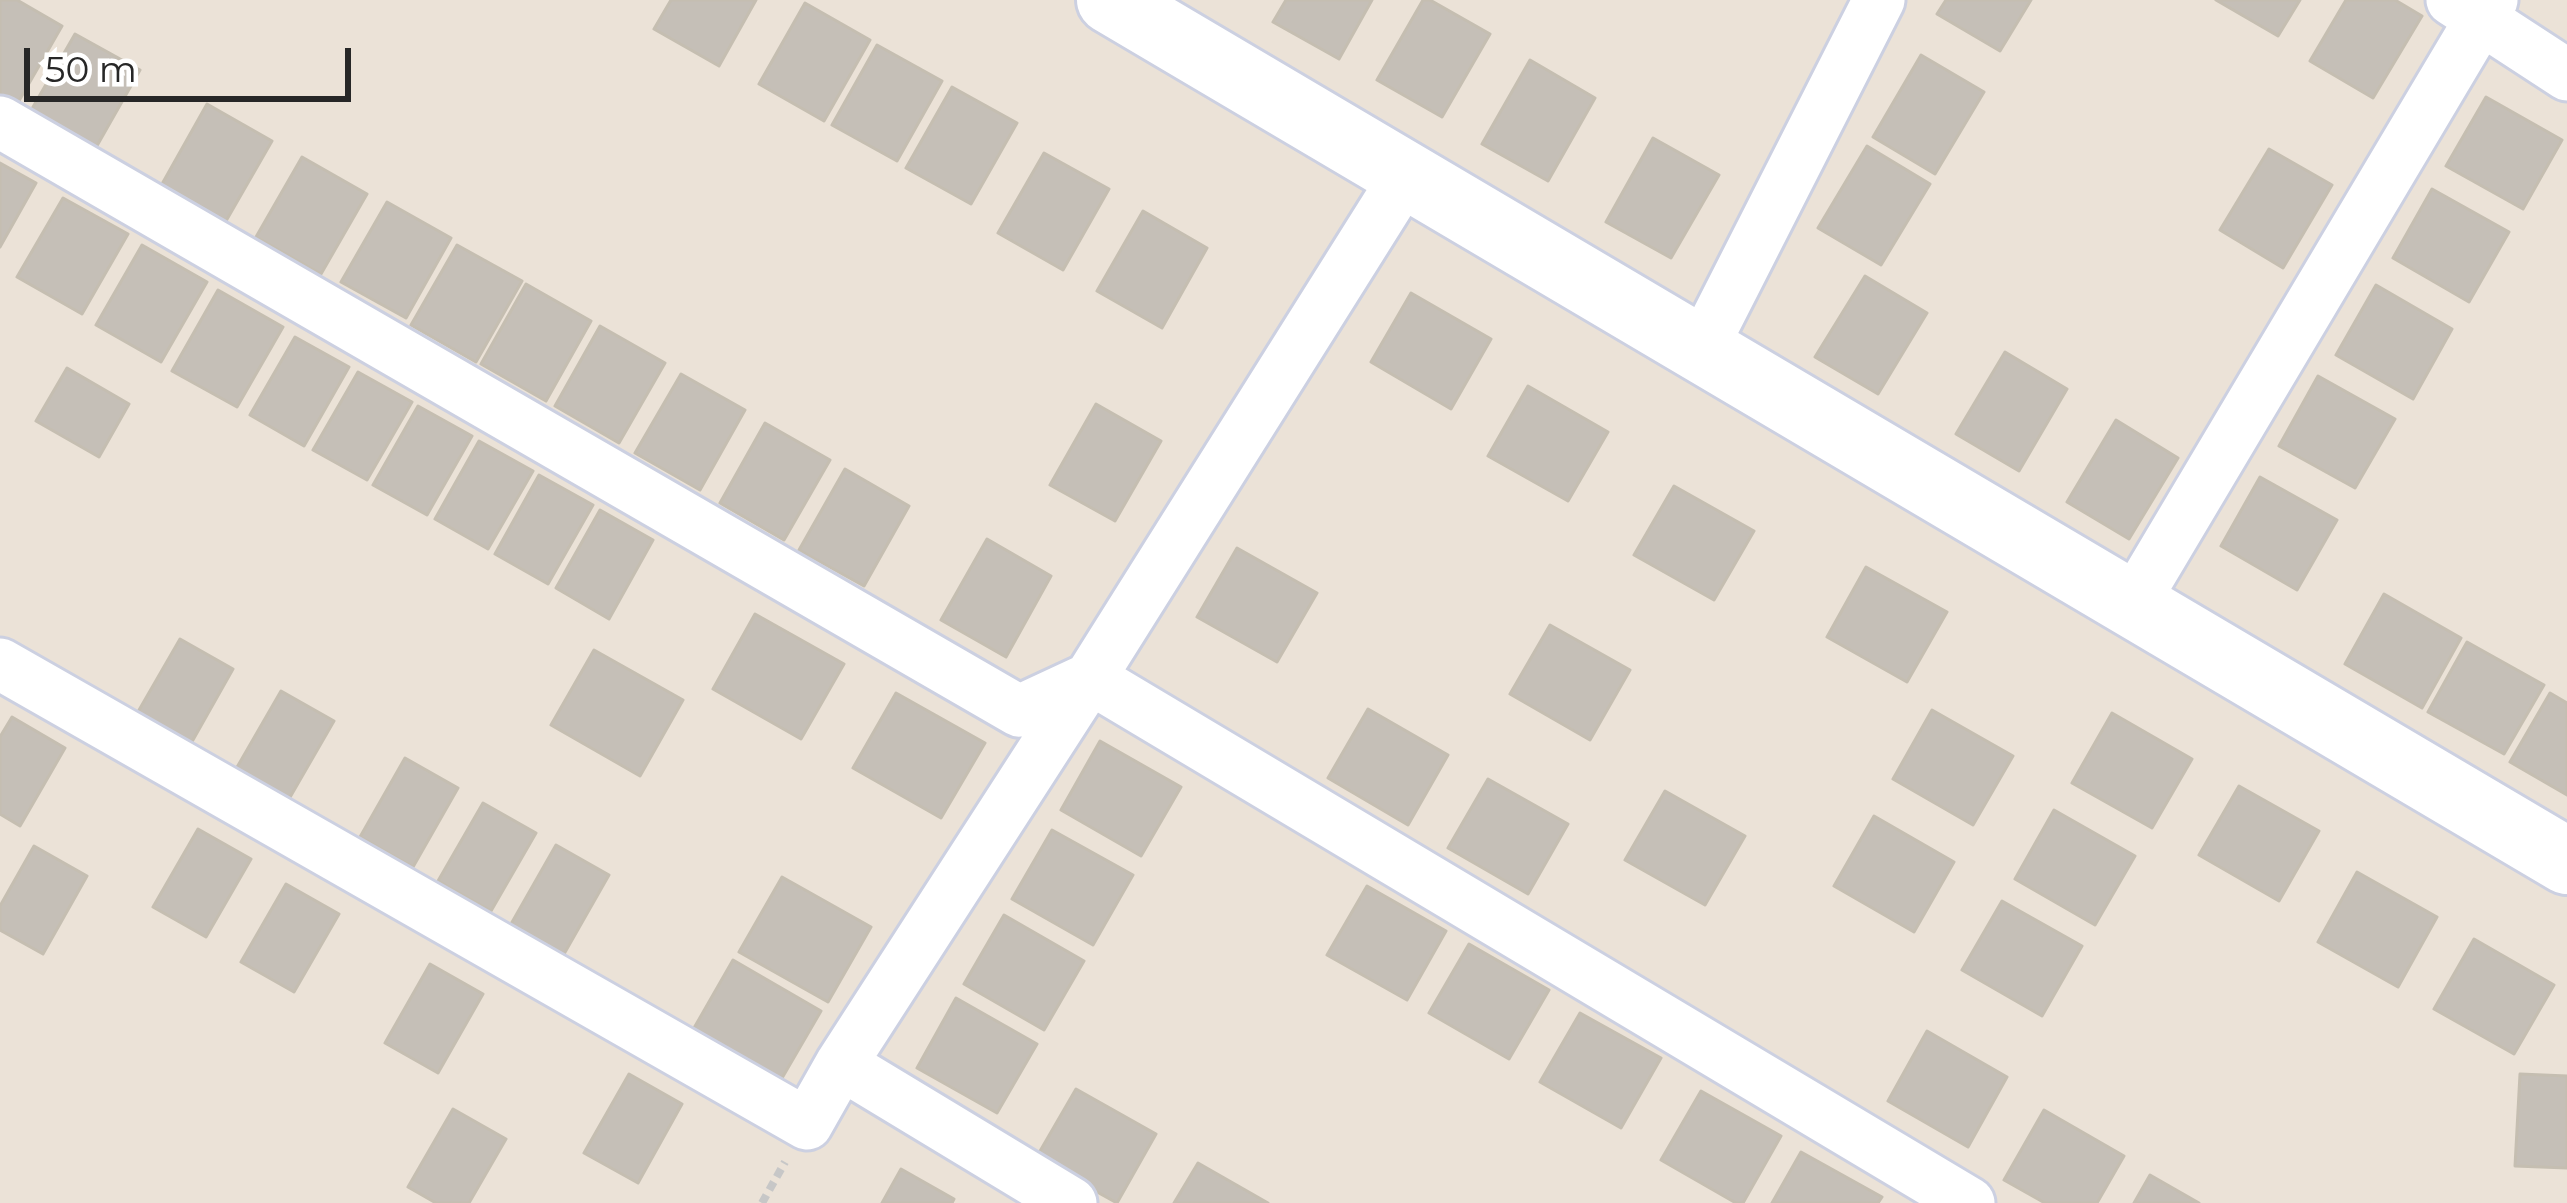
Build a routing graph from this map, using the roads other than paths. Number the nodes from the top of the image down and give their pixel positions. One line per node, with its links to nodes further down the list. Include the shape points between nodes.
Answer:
1 (1110, 0): 6 (main road)
2 (1880, 0): 7 (street)
3 (2475, 6): 4 (street); 8 (street)
4 (2567, 75)
5 (0, 122): 10 (street, via 1019,711)
6 (1406, 175): 7 (main road); 10 (street)
7 (1701, 350): 8 (main road)
8 (2132, 605): 11 (main road)
9 (0, 664): 12 (street, via 807,1124)
10 (1090, 678): 12 (street); 14 (street)
11 (2567, 861)
12 (841, 1064): 13 (street)
13 (1071, 1203)
14 (1970, 1203)

